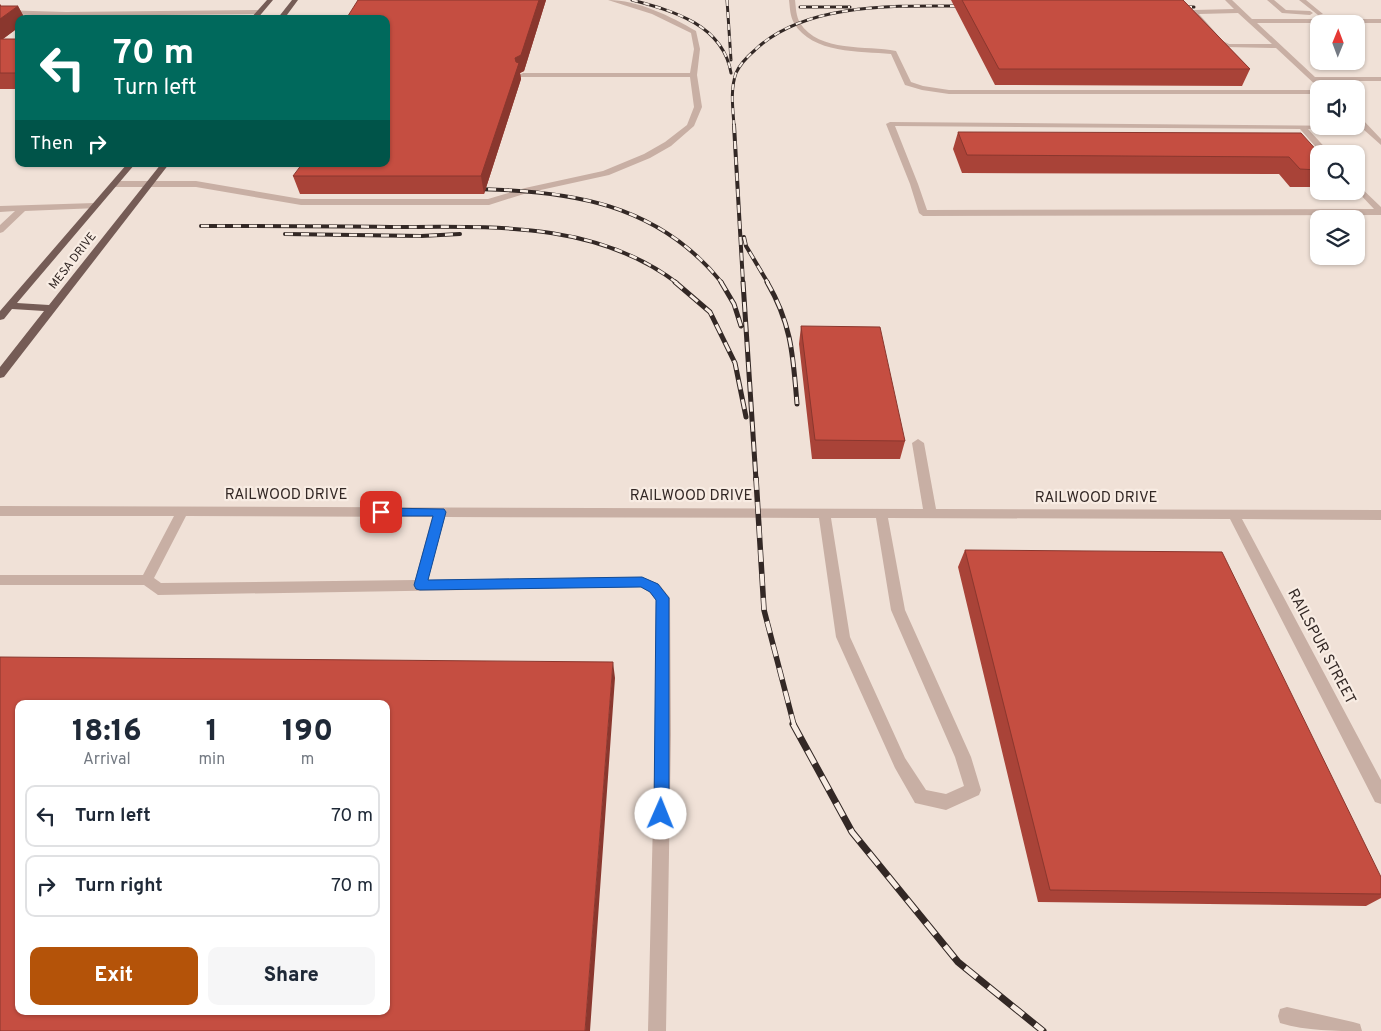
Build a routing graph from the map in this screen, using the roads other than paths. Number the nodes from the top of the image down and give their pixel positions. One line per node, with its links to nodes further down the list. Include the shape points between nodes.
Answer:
1 (270, 0): 10 (main road)
2 (295, 0): 13 (main road)
3 (611, 0): 21 (street, via 653,12 694,32 697,49)
4 (792, 0): 24 (street, via 795,19 806,36 832,46 894,52 908,83 922,88 949,92)
5 (1228, 0): 8 (street)
6 (1270, 0): 11 (street, via 1284,12)
7 (1302, 0): 11 (street)
8 (1240, 11): 15 (street); 19 (street, via 1194,12 1228,46)
9 (0, 12): 10 (street)
10 (259, 12): 12 (main road)
11 (1318, 13): 14 (street)
12 (256, 15)
13 (283, 15)
14 (1320, 15)
15 (1251, 21): 16 (street); 19 (street)
16 (1310, 21)
17 (1365, 21): 18 (street)
18 (1381, 21)
19 (1278, 46): 22 (street)
20 (523, 75): 21 (street)
21 (693, 76): 32 (street, via 698,107 690,126 668,144 606,173 488,202 301,202 196,184)
22 (1313, 78): 23 (street)
23 (1381, 79)
24 (1310, 92)
25 (1302, 127): 26 (street); 29 (street); 38 (street, via 890,124 923,213)
26 (1310, 127)
27 (1365, 127): 28 (street)
28 (1381, 143)
29 (1319, 145)
30 (129, 167): 33 (main road, MESA DRIVE)
31 (163, 167): 32 (main road, MESA DRIVE)
32 (150, 183): 33 (street); 41 (main road, MESA DRIVE)
33 (115, 184): 35 (main road, MESA DRIVE)
34 (1365, 195): 38 (street)
35 (95, 206): 37 (street); 40 (main road, MESA DRIVE)
36 (0, 210): 37 (street)
37 (21, 210): 39 (street)
38 (1381, 212)
39 (0, 230)
40 (5, 305): 41 (main road); 42 (main road, MESA DRIVE)
41 (52, 308): 43 (main road, MESA DRIVE)
42 (0, 317)
43 (0, 374)
44 (918, 443): 50 (street)
45 (0, 511): 46 (street, RAILWOOD DRIVE)
46 (183, 512): 47 (street, RAILWOOD DRIVE); 54 (street)
47 (440, 512): 48 (street, RAILWOOD DRIVE); 55 (street)
48 (824, 513): 49 (street, RAILWOOD DRIVE); 49 (street, via 843,637 900,763 921,797 946,802 973,790 963,757 898,610)
49 (882, 513): 50 (street, RAILWOOD DRIVE)
50 (930, 513): 51 (street, RAILWOOD DRIVE)
51 (1233, 514): 52 (street, RAILWOOD DRIVE); 56 (street, RAILSPUR STREET)
52 (1381, 515)
53 (0, 580): 54 (street)
54 (147, 580): 55 (street, via 158,589)
55 (420, 585): 58 (street, via 642,582 654,588 662,598 663,735)
56 (1381, 796)
57 (1287, 1016): 59 (street)
58 (657, 1031)
59 (1353, 1031)

